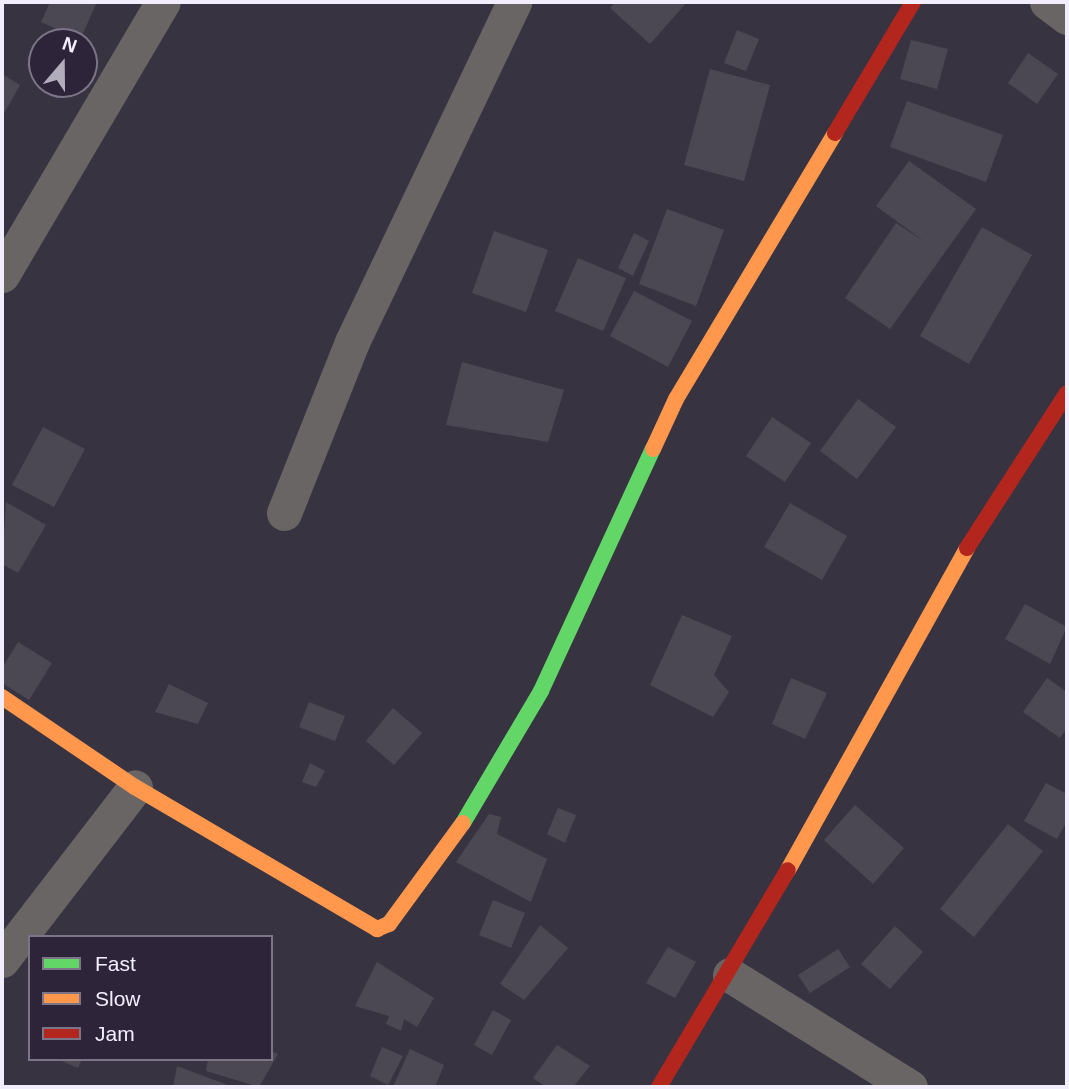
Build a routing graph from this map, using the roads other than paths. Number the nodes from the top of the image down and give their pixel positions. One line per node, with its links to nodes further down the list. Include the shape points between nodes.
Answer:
1 (163, 2): 6 (street)
2 (514, 2): 8 (street, via 352,342)
3 (913, 2): 10 (street, via 676,399 541,691 444,855 400,915 377,929 362,923)
4 (1047, 2): 5 (street)
5 (1067, 17)
6 (2, 275)
7 (1067, 393): 12 (street, via 970,542)
8 (284, 513)
9 (2, 697): 10 (street)
10 (135, 787): 11 (street)
11 (2, 960)
12 (730, 975): 13 (street); 14 (street)
13 (659, 1087)
14 (910, 1087)

